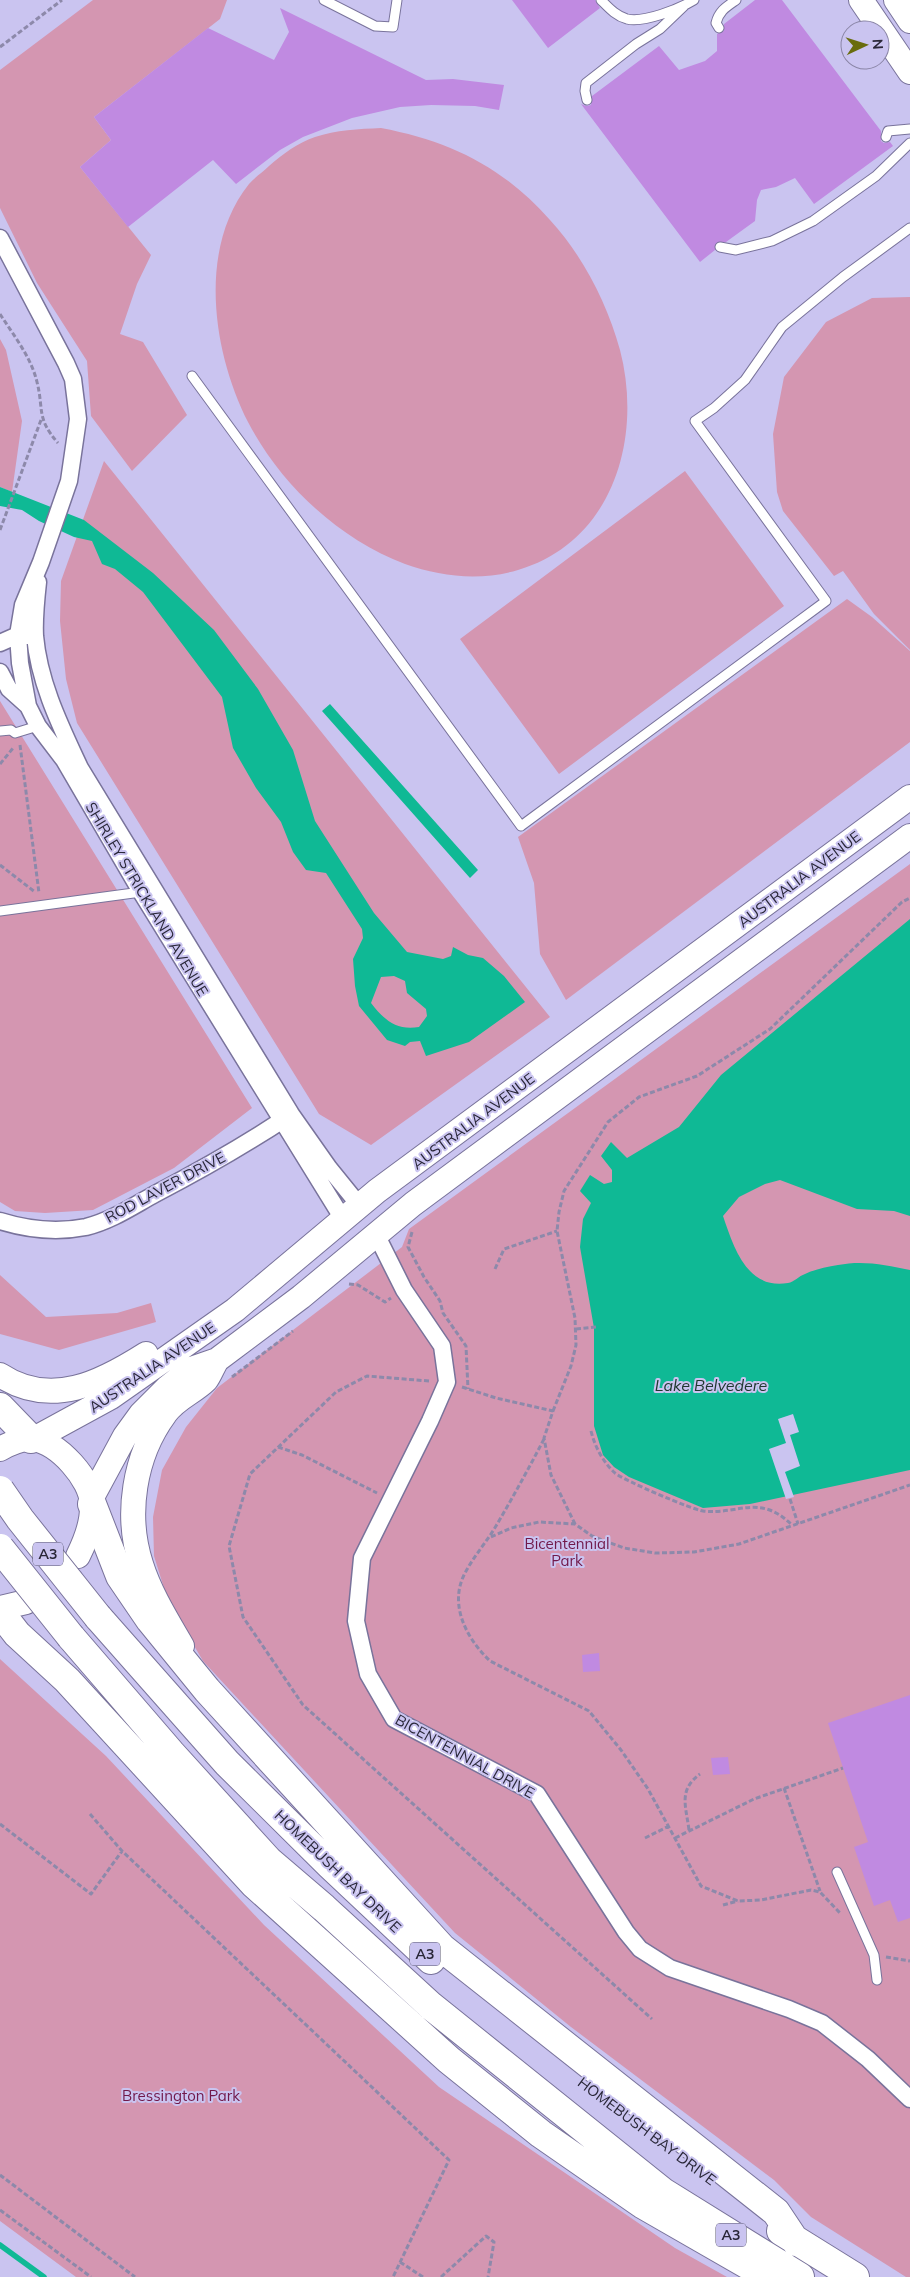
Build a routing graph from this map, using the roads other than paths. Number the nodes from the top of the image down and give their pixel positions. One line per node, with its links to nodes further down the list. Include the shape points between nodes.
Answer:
1 (324, 0): 2 (lane, via 375,26 393,26)
2 (397, 0)
3 (602, 0): 8 (lane, via 616,14 636,20)
4 (694, 0): 8 (lane)
5 (736, 0): 10 (lane, via 722,10 716,23)
6 (861, 0): 11 (main road)
7 (896, 0): 9 (main road)
8 (684, 6): 12 (lane, via 586,83)
9 (910, 21)
10 (719, 28)
11 (910, 72)
12 (587, 100)
13 (910, 129): 14 (lane, via 888,131)
14 (886, 137)
15 (910, 143): 18 (lane, via 876,176 813,222 772,241 736,250)
16 (910, 228): 19 (lane, via 836,282 782,327 744,380 695,421 826,601 521,826)
17 (0, 238): 20 (street, SHIRLEY STRICKLAND AVENUE, via 73,379 78,419 69,481)
18 (720, 247)
19 (192, 376)
20 (41, 562): 21 (street, SHIRLEY STRICKLAND AVENUE, via 23,605); 22 (street, SHIRLEY STRICKLAND AVENUE)
21 (18, 635): 22 (street); 23 (street); 25 (street, SHIRLEY STRICKLAND AVENUE)
22 (35, 637): 32 (street, SHIRLEY STRICKLAND AVENUE, via 56,718 80,768)
23 (0, 643)
24 (0, 672): 25 (street, via 9,689)
25 (28, 706): 26 (street, SHIRLEY STRICKLAND AVENUE)
26 (38, 726): 27 (lane, via 16,733); 30 (street, SHIRLEY STRICKLAND AVENUE, via 64,760)
27 (0, 731)
28 (910, 797): 33 (main road, AUSTRALIA AVENUE)
29 (910, 836): 35 (main road, AUSTRALIA AVENUE)
30 (141, 892): 31 (lane); 32 (street, SHIRLEY STRICKLAND AVENUE)
31 (0, 911)
32 (286, 1117): 33 (street, SHIRLEY STRICKLAND AVENUE); 34 (street, ROD LAVER DRIVE, via 184,1179 110,1218 88,1226 44,1231)
33 (351, 1212): 36 (main road, AUSTRALIA AVENUE)
34 (0, 1221)
35 (376, 1234): 36 (main road, via 362,1227 302,1272); 37 (main road, AUSTRALIA AVENUE); 52 (street, BICENTENNIAL DRIVE, via 404,1290 442,1346 447,1382 362,1558 356,1620 368,1674 394,1719 537,1794 640,1949 670,1968 822,2023 868,2059)
36 (263, 1285): 38 (main road, via 230,1297 102,1381 80,1388 35,1389); 40 (main road, AUSTRALIA AVENUE, via 235,1310 111,1398)
37 (222, 1370): 43 (main road, AUSTRALIA AVENUE, via 192,1369 166,1388 141,1414 119,1446); 49 (main road, via 177,1400 164,1414 139,1468 134,1512 135,1538 147,1580)
38 (0, 1375)
39 (0, 1407): 40 (highway)
40 (33, 1439): 41 (main road, AUSTRALIA AVENUE); 43 (main road, via 69,1460)
41 (0, 1449)
42 (0, 1490): 53 (highway, HOMEBUSH BAY DRIVE / A3, bridge, via 98,1617 228,1763 330,1865 434,1963 625,2117)
43 (92, 1501): 45 (main road, via 89,1530); 49 (highway, via 120,1576 150,1620)
44 (0, 1548): 55 (highway, A3, bridge, via 70,1637 269,1861 431,2006 663,2192)
45 (78, 1556)
46 (26, 1602): 47 (main road)
47 (0, 1608)
48 (0, 1612): 54 (highway, via 17,1634 67,1680 254,1884 449,2060 541,2134 642,2204)
49 (207, 1690): 53 (highway, via 442,1948 776,2212)
50 (837, 1872): 51 (lane, via 874,1955)
51 (877, 1980)
52 (910, 2099)
53 (796, 2242): 56 (highway, HOMEBUSH BAY DRIVE / A3)
54 (769, 2277)
55 (800, 2277)
56 (855, 2277)

